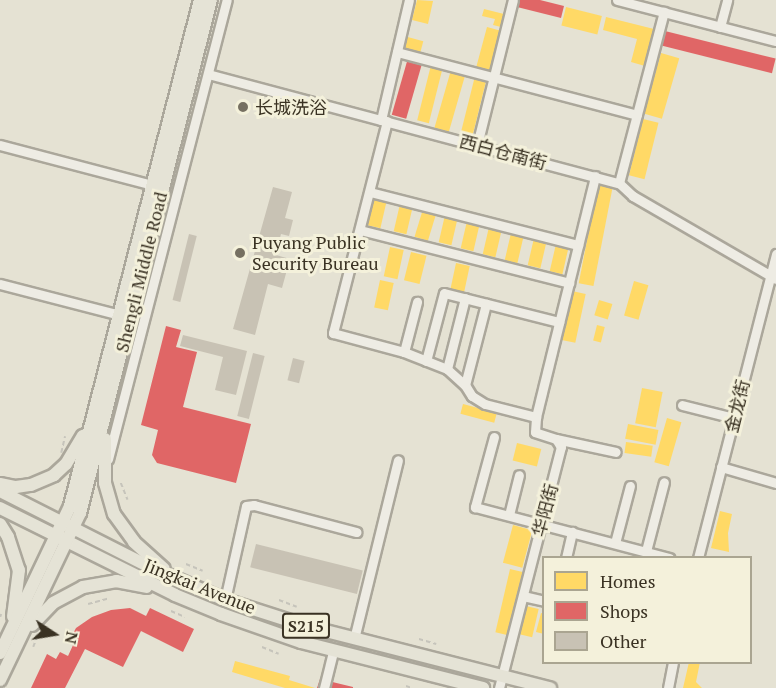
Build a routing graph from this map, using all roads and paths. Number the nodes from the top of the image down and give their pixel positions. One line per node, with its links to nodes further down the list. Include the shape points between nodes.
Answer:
1 (200, 0): 20 (main road, Shengli Middle Road)
2 (211, 0): 37 (main road, Shengli Middle Road)
3 (227, 0): 12 (street)
4 (410, 0): 11 (street)
5 (513, 0): 13 (street)
6 (617, 0): 8 (street)
7 (727, 0): 9 (street)
8 (664, 12): 9 (street); 14 (street)
9 (720, 27): 10 (street)
10 (776, 41)
11 (397, 52): 13 (street); 15 (street)
12 (208, 74): 15 (street, 西白仓南街); 48 (street)
13 (494, 77): 14 (street); 16 (street)
14 (637, 115): 19 (street)
15 (384, 120): 16 (street, 西白仓南街); 21 (street)
16 (477, 145): 18 (street, 西白仓南街)
17 (0, 146): 20 (street)
18 (595, 176): 19 (street, 西白仓南街); 23 (street)
19 (619, 183): 25 (street, 西白仓南街, via 633,196)
20 (152, 184): 31 (main road, Shengli Middle Road)
21 (370, 192): 22 (street); 23 (street)
22 (360, 230): 26 (street); 33 (street, via 333,333)
23 (578, 245): 26 (street)
24 (776, 254): 25 (street, 金龙街)
25 (773, 278): 40 (street, 金龙街)
26 (569, 283): 32 (street)
27 (0, 285): 31 (street)
28 (465, 298): 30 (street); 34 (street, via 444,293); 35 (street)
29 (417, 302): 33 (street)
30 (486, 304): 32 (street); 36 (street)
31 (120, 315): 37 (main road, Shengli Middle Road)
32 (559, 322): 39 (street)
33 (404, 352): 34 (street)
34 (426, 361): 35 (street)
35 (447, 369): 36 (street)
36 (465, 385): 39 (street, via 472,396 485,404)
37 (102, 401): 48 (main road); 53 (main road, via 77,448 54,475 31,485); 61 (main road, Shengli Middle Road)
38 (682, 405): 40 (street)
39 (536, 417): 43 (street, via 535,432)
40 (734, 418): 47 (street, 金龙街)
41 (65, 436): 45 (path)
42 (494, 437): 58 (street, via 476,507)
43 (556, 439): 44 (street); 60 (street, 华阳街, via 561,447)
44 (616, 452)
45 (61, 453)
46 (398, 460): 84 (street)
47 (721, 467): 52 (street); 69 (street, 金龙街)
48 (105, 470): 72 (main road, via 108,498 123,528)
49 (519, 475): 58 (street)
50 (664, 482): 66 (street)
51 (120, 483): 56 (path)
52 (776, 483)
53 (0, 484)
54 (630, 486): 65 (street)
55 (0, 491): 61 (main road, Jingkai Avenue / S215)
56 (128, 500)
57 (0, 508): 64 (main road, Jingkai Avenue / S215)
58 (508, 515): 60 (street)
59 (0, 524): 86 (main road, via 19,570)
60 (542, 524): 63 (street); 74 (street, 华阳街)
61 (69, 527): 64 (main road, Shengli Middle Road); 72 (main road, Jingkai Avenue / S215)
62 (356, 532): 76 (street, via 246,506)
63 (572, 532): 65 (street); 67 (street)
64 (62, 540): 73 (main road, Jingkai Avenue / S215); 86 (main road, Shengli Middle Road)
65 (615, 543): 66 (street)
66 (646, 551): 68 (street)
67 (566, 556)
68 (662, 556)
69 (699, 556)
70 (186, 564): 71 (path)
71 (204, 571)
72 (173, 578): 76 (main road, Jingkai Avenue / S215)
73 (175, 595): 86 (main road, via 130,582 83,587 53,603); 90 (main road, Jingkai Avenue / S215)
74 (523, 596): 78 (street); 95 (street, 华阳街)
75 (107, 599): 79 (path)
76 (225, 600): 84 (main road, Jingkai Avenue / S215)
77 (279, 600): 80 (path)
78 (542, 601)
79 (88, 604)
80 (297, 607)
81 (171, 611): 82 (path)
82 (185, 617)
83 (38, 634): 88 (path)
84 (354, 639): 95 (main road, Jingkai Avenue / S215)
85 (419, 639): 87 (path)
86 (13, 641): 91 (main road); 94 (main road)
87 (436, 644)
88 (33, 647)
89 (262, 647): 92 (path)
90 (333, 651): 97 (main road, Jingkai Avenue / S215); 98 (street)
91 (0, 653)
92 (279, 654)
93 (674, 664): 102 (street)
94 (0, 680)
95 (501, 682): 101 (main road, Jingkai Avenue / S215)
96 (406, 686): 99 (path)
97 (466, 686): 100 (main road, Jingkai Avenue / S215)
98 (324, 688)
99 (412, 688)
100 (483, 688)
101 (550, 688)
102 (668, 688)

